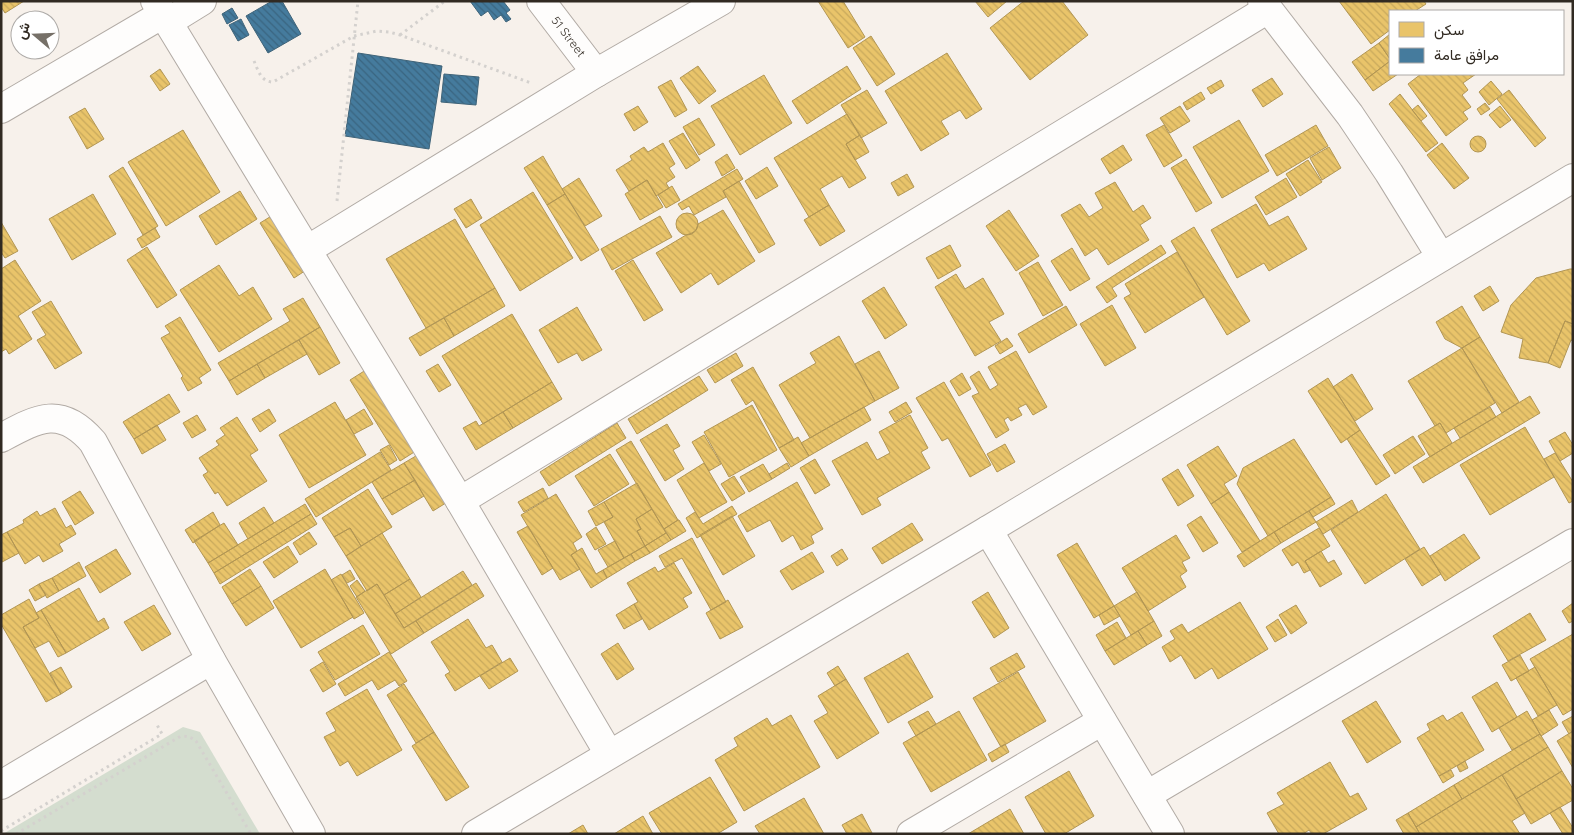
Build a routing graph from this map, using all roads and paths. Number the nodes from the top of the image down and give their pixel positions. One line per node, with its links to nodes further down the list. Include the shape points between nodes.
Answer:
1 (202, 1): 7 (street)
2 (358, 1): 9 (path)
3 (446, 1): 8 (path)
4 (541, 1): 11 (street, 51 Street)
5 (721, 1): 11 (street)
6 (1265, 5): 17 (street, via 1350,114); 19 (street)
7 (162, 13): 13 (street); 16 (street)
8 (400, 35): 9 (path, via 377,31); 12 (path)
9 (354, 36): 10 (path, via 273,82 263,78); 15 (path)
10 (254, 61)
11 (596, 74): 12 (street)
12 (562, 94): 15 (street)
13 (1, 109)
14 (1573, 178): 17 (street)
15 (334, 234): 16 (street)
16 (307, 250): 19 (street)
17 (1441, 257): 20 (street)
18 (1, 438): 22 (street, via 40,419 55,418 82,430 92,442)
19 (460, 501): 25 (street)
20 (988, 530): 24 (street); 25 (street)
21 (1573, 543): 27 (street)
22 (211, 660): 23 (street); 31 (street)
23 (144, 700): 26 (street); 28 (path, via 162,734)
24 (1102, 721): 27 (street); 33 (street)
25 (608, 754): 32 (street)
26 (1, 785)
27 (1147, 795): 34 (street)
28 (1, 831)
29 (16, 834): 30 (path, via 181,736 196,741)
30 (251, 834)
31 (311, 834)
32 (476, 834)
33 (911, 834)
34 (1170, 834)

